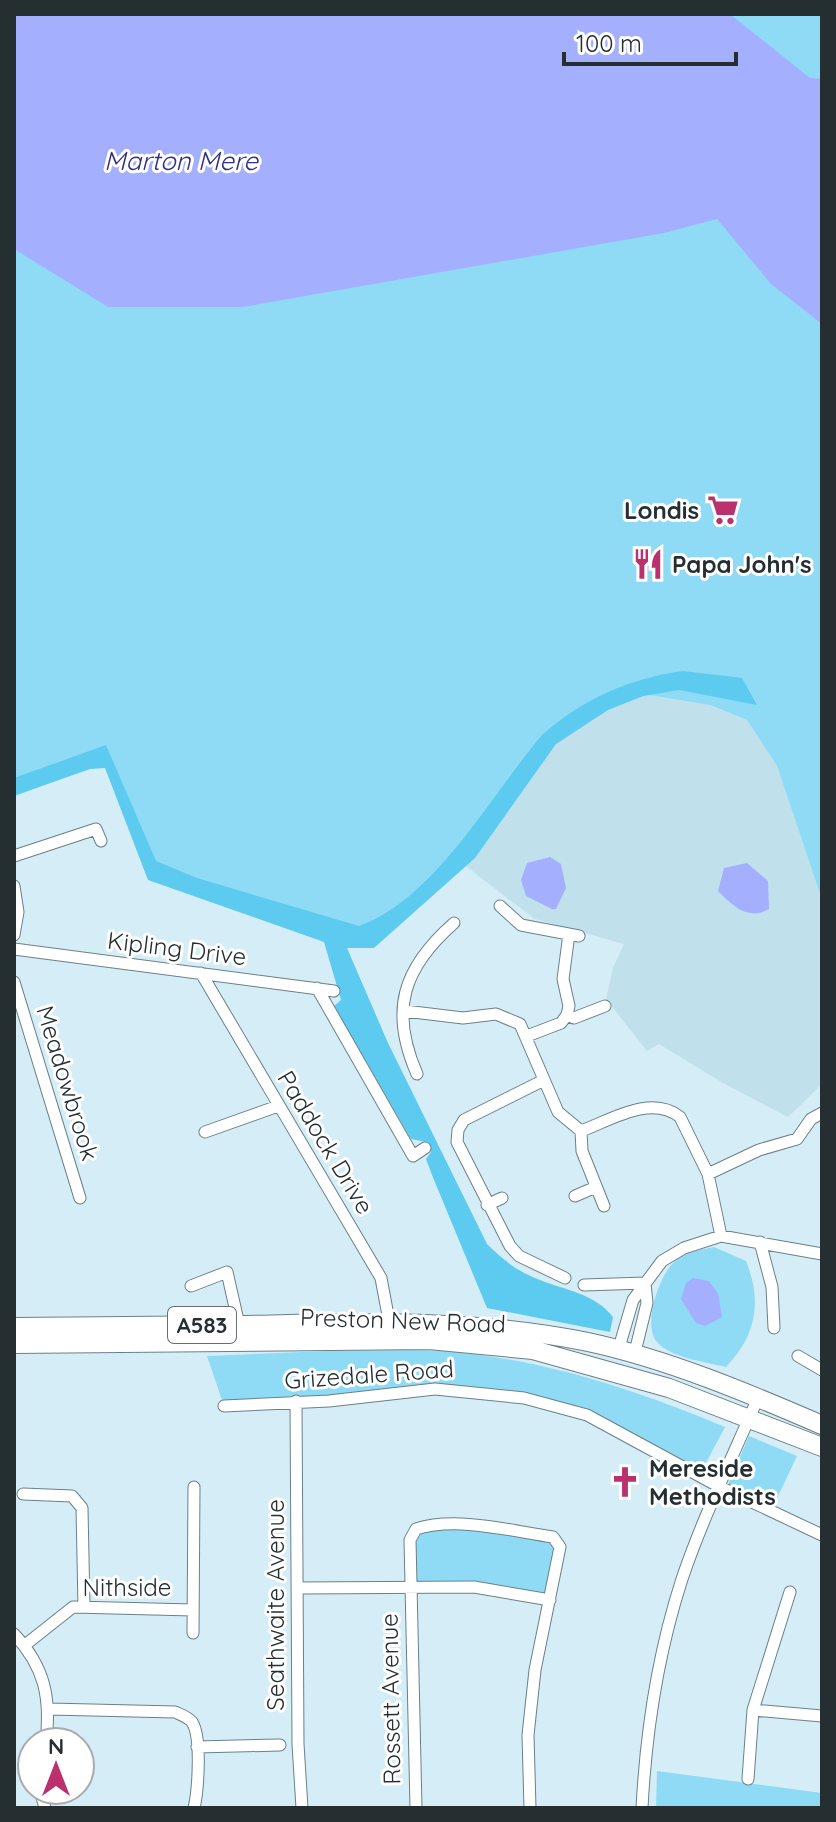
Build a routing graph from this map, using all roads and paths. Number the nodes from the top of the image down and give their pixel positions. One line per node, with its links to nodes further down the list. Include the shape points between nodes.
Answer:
1 (101, 841): 2 (street, via 96,829)
2 (14, 856)
3 (14, 886): 6 (street)
4 (500, 906): 14 (street, via 521,925 574,935 563,979)
5 (454, 923): 13 (street, via 416,964)
6 (14, 935)
7 (14, 949): 8 (street, Kipling Drive)
8 (201, 973): 10 (street, Kipling Drive); 18 (street, Paddock Drive)
9 (14, 982): 26 (street, Meadowbrook)
10 (317, 988): 11 (street, Kipling Drive); 22 (street, via 413,1156)
11 (334, 991)
12 (605, 1006): 14 (street, via 574,1018)
13 (405, 1011): 15 (street, via 463,1018 496,1014 520,1024); 16 (street, via 403,1036)
14 (567, 1015): 15 (street, via 561,1023)
15 (527, 1036): 17 (street)
16 (417, 1074)
17 (544, 1080): 20 (street, via 558,1112); 28 (street, via 478,1110 458,1130 462,1156)
18 (278, 1106): 21 (street); 40 (street, Paddock Drive, via 381,1278)
19 (822, 1113): 23 (street, via 797,1139)
20 (581, 1131): 23 (street, via 645,1108 663,1107 680,1117); 24 (street, via 582,1151)
21 (205, 1132)
22 (425, 1148)
23 (708, 1174): 30 (street)
24 (596, 1187): 25 (street); 29 (street)
25 (575, 1196)
26 (80, 1198)
27 (502, 1198): 28 (street)
28 (487, 1205): 33 (street, via 519,1256)
29 (604, 1206)
30 (721, 1236): 31 (street); 34 (street, via 673,1254)
31 (760, 1242): 32 (street); 39 (street, via 772,1287)
32 (822, 1254)
33 (565, 1278)
34 (645, 1283): 35 (street); 42 (street, via 647,1303)
35 (584, 1285)
36 (191, 1286): 37 (street, via 227,1272)
37 (239, 1325): 38 (highway, Preston New Road / A583); 40 (highway, Preston New Road / A583)
38 (14, 1327)
39 (774, 1328)
40 (390, 1331): 41 (highway, Preston New Road / A583); 42 (highway, Preston New Road / A583, via 531,1333); 44 (highway, Preston New Road / A583, via 533,1350)
41 (14, 1344)
42 (625, 1356): 44 (highway); 46 (highway); 47 (highway, Preston New Road / A583)
43 (798, 1356): 45 (street)
44 (602, 1367): 46 (highway, Preston New Road / A583)
45 (822, 1370)
46 (638, 1378): 50 (highway, Preston New Road / A583)
47 (758, 1398): 50 (street); 51 (highway, Preston New Road / A583)
48 (296, 1401): 49 (street, Grizedale Road); 53 (street, Grizedale Road, via 435,1389 524,1398 587,1415); 57 (street, Seathwaite Avenue)
49 (224, 1406)
50 (749, 1418): 52 (highway, Preston New Road / A583); 53 (street)
51 (822, 1425)
52 (822, 1447)
53 (718, 1486): 56 (street, Grizedale Road); 77 (street, via 682,1579 657,1675)
54 (194, 1487): 62 (street, Nithside)
55 (23, 1494): 61 (street, via 72,1496 82,1508)
56 (822, 1535)
57 (298, 1588): 58 (street); 74 (street, Seathwaite Avenue)
58 (411, 1588): 60 (street, via 474,1587); 60 (street, Rossett Avenue, via 410,1540 416,1529 489,1527 553,1537 560,1547); 75 (street, Rossett Avenue)
59 (790, 1592): 67 (street)
60 (550, 1600): 76 (street, via 528,1735)
61 (84, 1607): 62 (street, Nithside); 65 (street, Nithside, via 73,1607)
62 (193, 1610): 63 (street, Nithside)
63 (193, 1633)
64 (14, 1634): 65 (street)
65 (25, 1645): 66 (street, via 43,1680)
66 (50, 1709): 69 (street); 71 (street, via 175,1712 190,1719)
67 (753, 1710): 68 (street); 72 (street)
68 (822, 1716)
69 (48, 1726)
70 (280, 1745): 71 (street)
71 (197, 1747): 73 (street)
72 (748, 1779)
73 (194, 1808)
74 (302, 1808)
75 (416, 1808)
76 (530, 1808)
77 (642, 1808)

